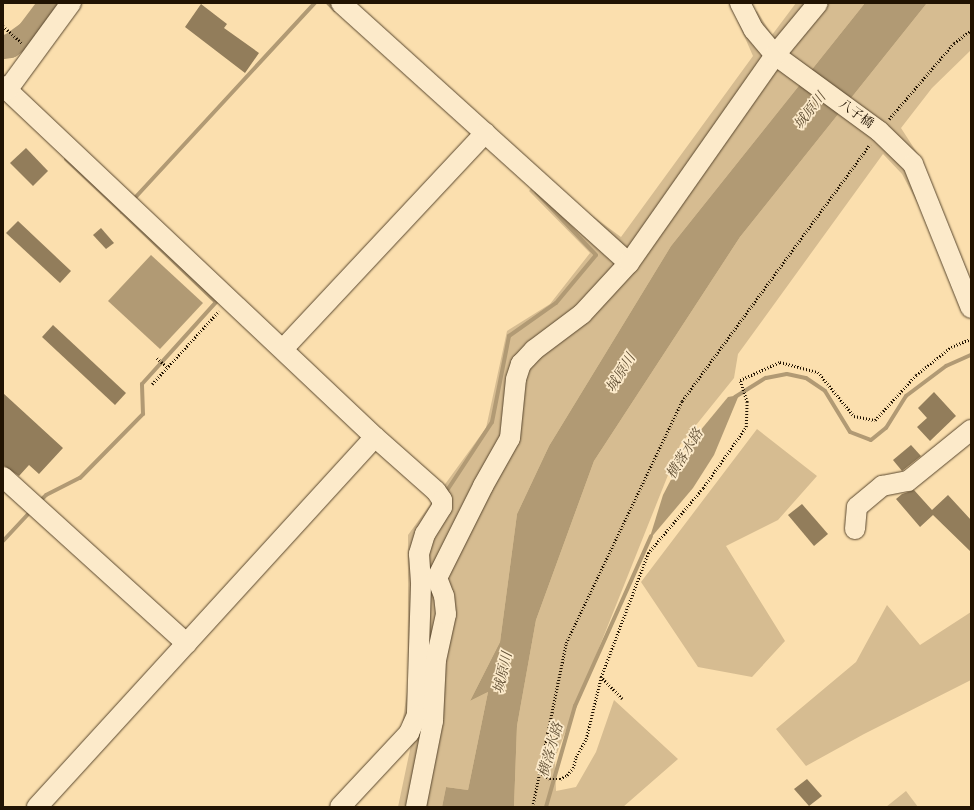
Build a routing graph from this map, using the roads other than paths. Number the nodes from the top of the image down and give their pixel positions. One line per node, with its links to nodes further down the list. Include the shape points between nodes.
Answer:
1 (71, 3): 6 (street)
2 (341, 3): 7 (street)
3 (740, 3): 5 (street, 八子橋, via 754,30)
4 (818, 3): 5 (street)
5 (775, 55): 8 (street); 9 (street, 八子橋, via 879,131 913,164)
6 (5, 88): 10 (street)
7 (485, 133): 8 (street); 10 (street)
8 (629, 263): 15 (street, via 582,314 534,350 521,364 516,379 510,438)
9 (971, 308)
10 (283, 349): 12 (street)
11 (971, 430): 14 (street, via 908,481 882,486 857,507)
12 (375, 437): 15 (street, via 442,500 442,507 425,534 419,554); 16 (street)
13 (3, 476): 16 (street)
14 (855, 529)
15 (429, 582): 18 (street, via 417,715 409,733); 19 (street, via 444,596 446,614 436,660 434,720)
16 (187, 644): 17 (street)
17 (37, 807)
18 (340, 807)
19 (416, 807)

